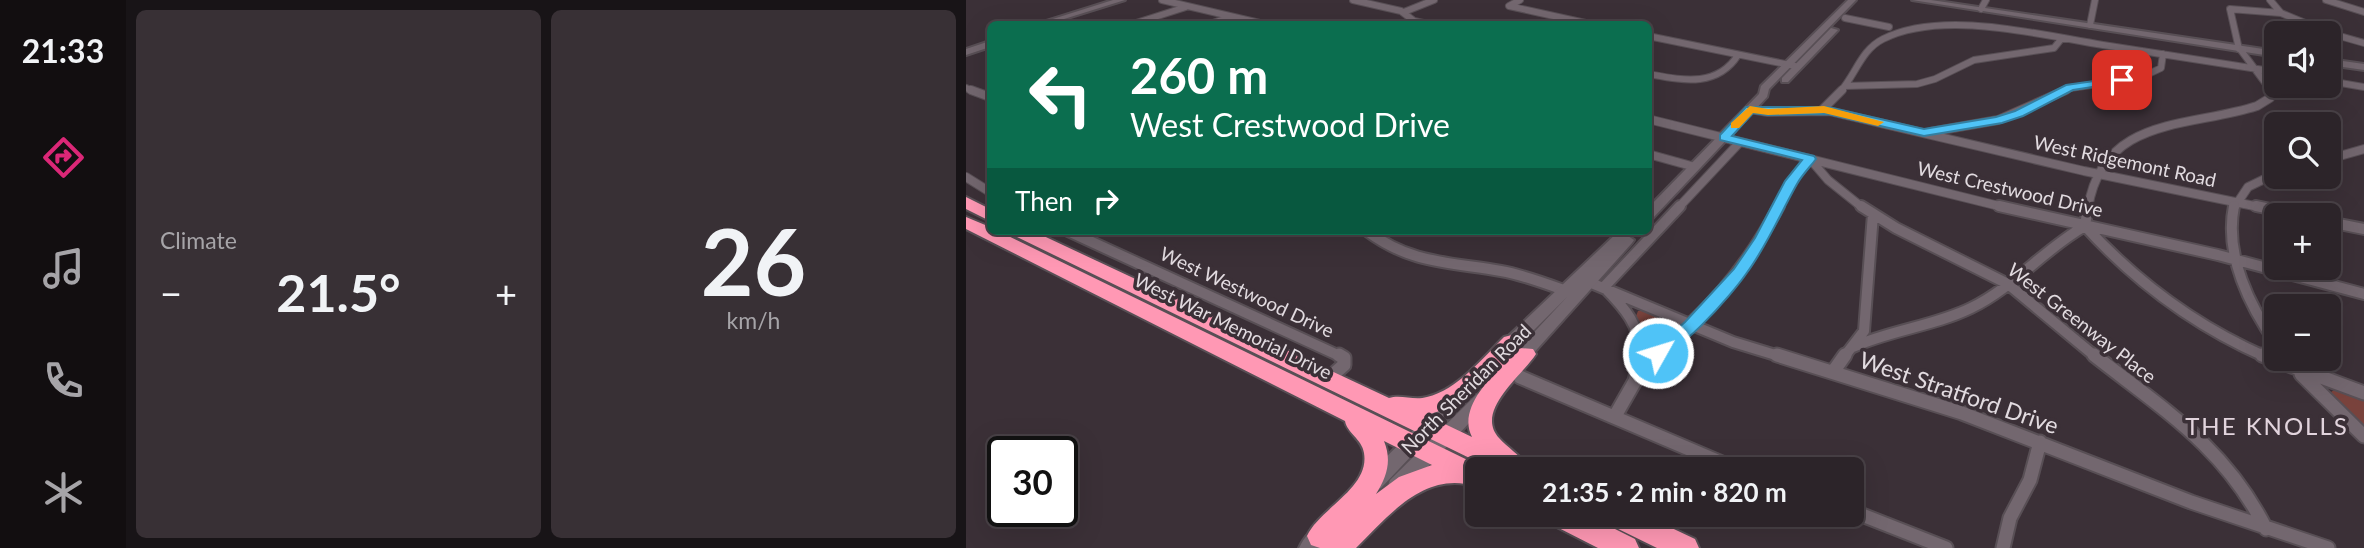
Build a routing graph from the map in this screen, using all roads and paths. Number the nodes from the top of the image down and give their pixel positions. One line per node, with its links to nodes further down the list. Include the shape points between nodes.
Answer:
1 (1121, 0): 22 (main road)
2 (1132, 0): 23 (main road)
3 (1162, 0): 15 (street)
4 (1353, 0): 16 (street)
5 (1434, 0): 16 (street)
6 (1520, 0): 28 (street, via 1510,6)
7 (1852, 0): 18 (main road)
8 (1863, 0): 18 (main road)
9 (1916, 0): 14 (main road)
10 (1933, 0): 14 (main road)
11 (2095, 0): 30 (street)
12 (2270, 0): 19 (street)
13 (2326, 0): 17 (street)
14 (1983, 6): 30 (main road)
15 (1186, 7): 20 (street); 24 (street)
16 (1404, 12): 27 (street)
17 (2364, 12)
18 (1844, 13): 32 (street); 33 (main road); 37 (main road)
19 (2281, 13): 29 (street); 40 (street, via 2230,9)
20 (1231, 17): 25 (street); 26 (street)
21 (1952, 18): 31 (street)
22 (1051, 21)
23 (1063, 21)
24 (1142, 21)
25 (1219, 21)
26 (1250, 21)
27 (1414, 21)
28 (1577, 21)
29 (2300, 21)
30 (2090, 25): 40 (main road)
31 (1958, 26): 36 (street); 54 (street, via 1902,30 1883,39 1871,47)
32 (1889, 27)
33 (1835, 29): 37 (main road); 45 (main road)
34 (2341, 36): 39 (street)
35 (1652, 37): 44 (street)
36 (2062, 38): 43 (street); 54 (street, via 2054,48 1972,61 1924,83)
37 (1809, 41): 45 (main road, via 1813,44); 46 (main road)
38 (987, 43): 41 (main road)
39 (2364, 43)
40 (2240, 49): 42 (main road); 50 (street)
41 (966, 50)
42 (2264, 52)
43 (2163, 54): 50 (street); 62 (street, via 2161,67 2147,76 2070,88 2009,117)
44 (1738, 55): 46 (street); 52 (street, via 1729,70 1711,78 1682,80)
45 (1808, 57): 48 (main road)
46 (1787, 64): 48 (street); 57 (main road, via 1764,88)
47 (2341, 64): 49 (main road)
48 (1798, 66): 57 (main road, via 1773,92)
49 (2364, 67)
50 (2256, 69): 51 (street); 70 (street, via 2272,89 2266,102 2151,129)
51 (2264, 70)
52 (1652, 75)
53 (2341, 83): 55 (street)
54 (1845, 86): 60 (street)
55 (2364, 87)
56 (966, 88): 58 (street)
57 (1764, 94): 59 (main road)
58 (987, 96)
59 (1750, 109): 60 (street, West Ridgemont Road); 63 (main road)
60 (1822, 110): 62 (street, West Ridgemont Road)
61 (1652, 120): 63 (street, West Crestwood Drive)
62 (1924, 133): 70 (street, West Ridgemont Road)
63 (1724, 138): 64 (street, West Crestwood Drive); 69 (main road)
64 (1740, 142): 68 (street, West Crestwood Drive); 82 (street)
65 (2364, 149): 67 (street)
66 (1652, 156): 69 (street)
67 (2341, 156)
68 (1810, 159): 79 (street, West Greenway Place, via 1833,184); 83 (street, West Crestwood Drive); 99 (street, via 1792,181 1747,262)
69 (1695, 167): 77 (main road)
70 (2098, 174): 75 (street, West Ridgemont Road); 83 (street)
71 (966, 177): 73 (street)
72 (2264, 178): 75 (street, via 2251,184)
73 (987, 190)
74 (966, 202): 78 (highway)
75 (2236, 202): 76 (street, West Ridgemont Road); 93 (street)
76 (2264, 208)
77 (1652, 209)
78 (987, 214)
79 (1873, 214): 95 (street, West Greenway Place); 100 (street, via 1866,321)
80 (966, 222): 84 (highway, West War Memorial Drive)
81 (2341, 224): 85 (street)
82 (1652, 225)
83 (2085, 226): 93 (street, West Crestwood Drive); 95 (street, via 2042,254); 101 (street, via 2121,265 2182,312)
84 (987, 229)
85 (2364, 229)
86 (1006, 235): 106 (highway, West War Memorial Drive)
87 (1027, 235): 107 (highway, West War Memorial Drive)
88 (1077, 235): 107 (street, West Westwood Drive, via 1344,358 1344,365)
89 (1373, 235): 96 (street, via 1394,250 1423,261 1503,271)
90 (1623, 235): 94 (main road, North Sheridan Road)
91 (1632, 235): 94 (main road, North Sheridan Road)
92 (1641, 235): 94 (street)
93 (2236, 260): 97 (street, West Crestwood Drive); 98 (street, via 2247,296)
94 (1591, 282): 96 (main road, North Sheridan Road); 99 (street, West Stratford Drive); 103 (street, via 1625,306 1633,318)
95 (2009, 284): 100 (street, via 1962,312); 121 (street, West Greenway Place, via 2205,443 2247,489)
96 (1571, 293): 102 (main road, North Sheridan Road)
97 (2364, 294)
98 (2264, 324)
99 (1691, 326): 103 (street); 105 (street, West Stratford Drive)
100 (1853, 346): 105 (street)
101 (2264, 356)
102 (1519, 358): 107 (highway, via 1426,408 1397,406); 109 (street); 111 (main road, North Sheridan Road); 114 (highway, via 1486,400 1479,419 1482,434)
103 (1642, 365): 109 (street)
104 (2299, 371): 108 (street); 110 (street)
105 (1833, 372): 112 (street, West Stratford Drive)
106 (1282, 380): 111 (highway, West War Memorial Drive); 122 (highway, via 1356,422 1377,446 1372,479)
107 (1327, 380): 111 (highway, West War Memorial Drive)
108 (2364, 393)
109 (1615, 416): 115 (street)
110 (2364, 436)
111 (1429, 440): 113 (highway, West War Memorial Drive); 116 (highway, West War Memorial Drive); 122 (main road, North Sheridan Road)
112 (2040, 442): 121 (street, West Stratford Drive); 126 (street)
113 (1480, 457)
114 (1507, 457)
115 (1709, 457)
116 (1465, 468)
117 (1465, 475): 122 (highway, via 1445,472 1417,478)
118 (1864, 516): 125 (street)
119 (1583, 527): 123 (highway)
120 (1641, 527): 124 (highway)
121 (2266, 529): 127 (street, West Stratford Drive)
122 (1326, 545)
123 (1625, 548)
124 (1685, 548)
125 (1946, 548)
126 (2003, 548)
127 (2328, 548)

